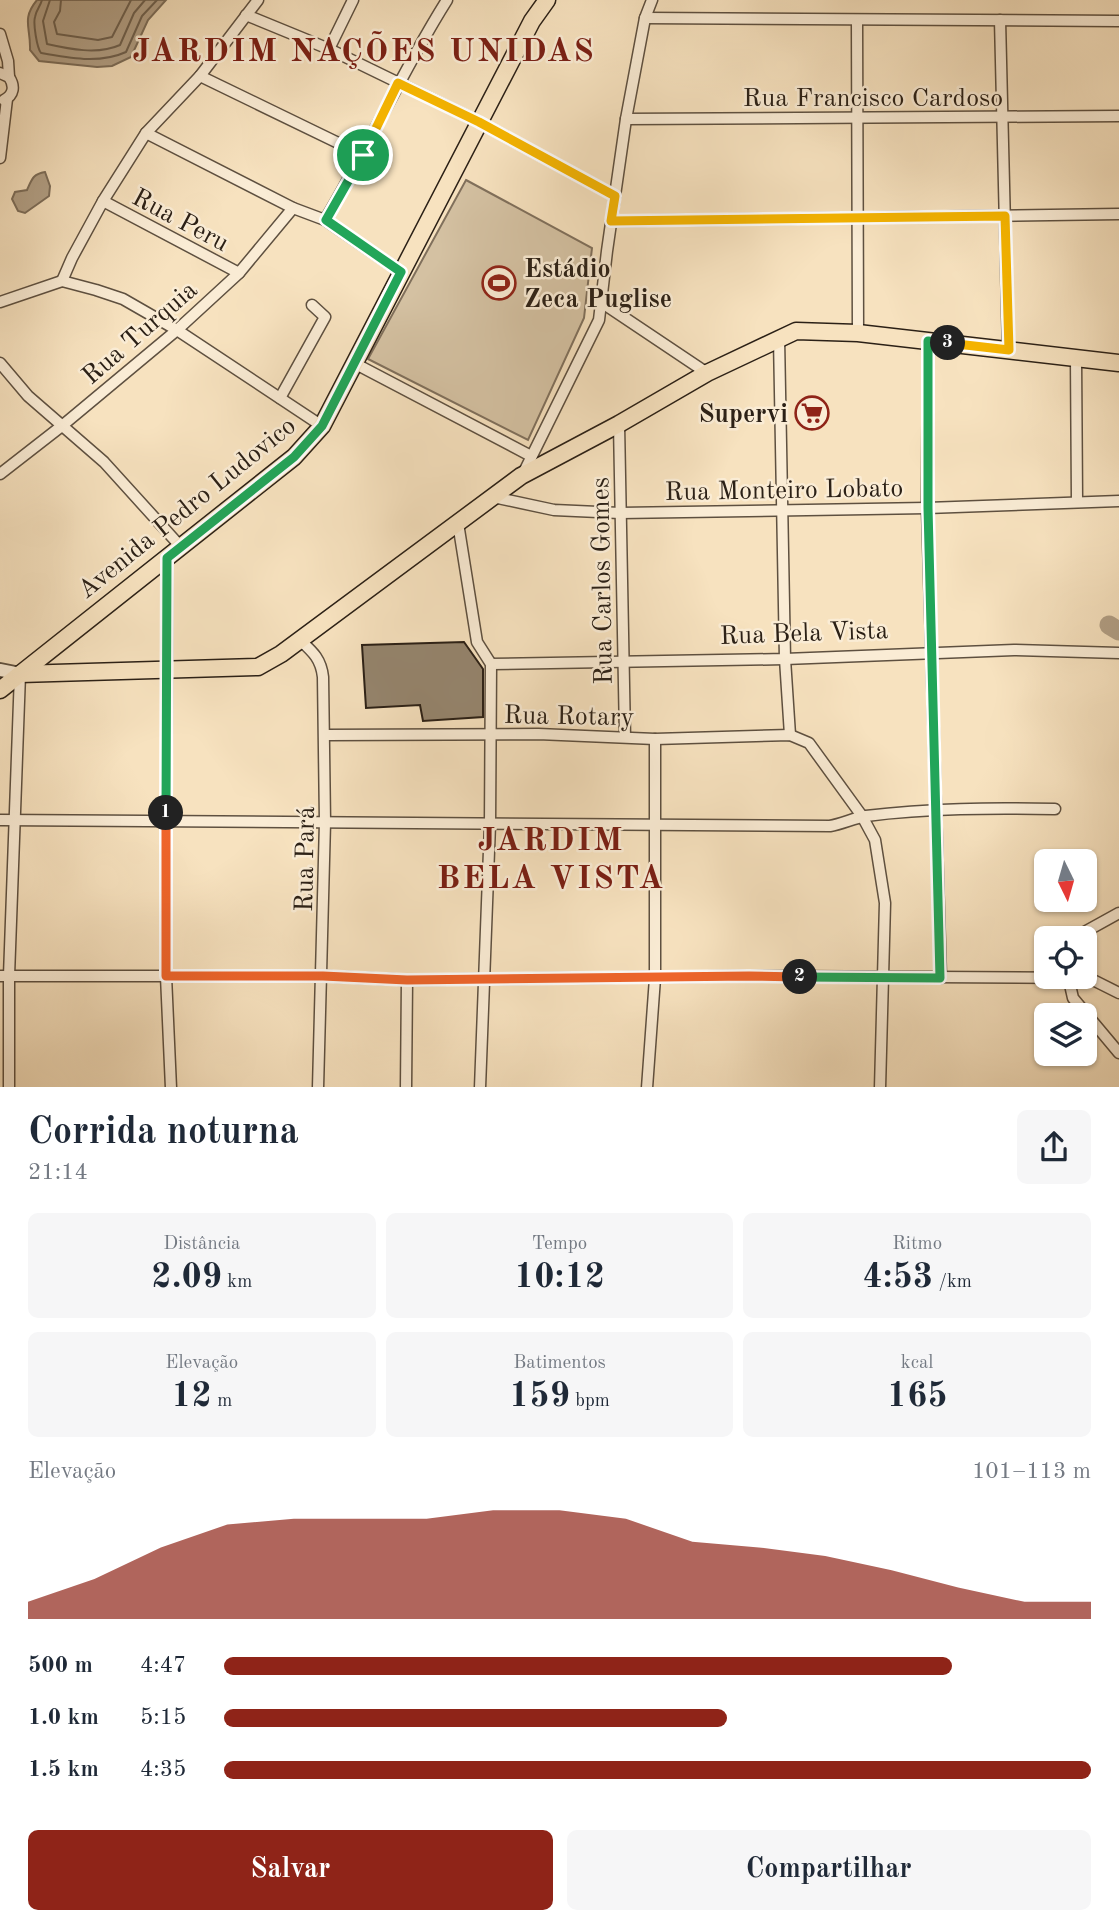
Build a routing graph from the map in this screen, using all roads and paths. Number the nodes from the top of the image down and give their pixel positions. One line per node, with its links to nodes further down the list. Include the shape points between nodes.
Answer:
1 (258, 0): 6 (street)
2 (353, 0): 12 (street)
3 (447, 0): 15 (street)
4 (547, 0): 21 (main road, Avenida Pedro Ludovico)
5 (652, 0): 7 (street)
6 (246, 15): 12 (street); 14 (street)
7 (645, 18): 8 (street); 20 (street)
8 (857, 20): 9 (street); 19 (street)
9 (1000, 20): 10 (street); 18 (street)
10 (1119, 21)
11 (0, 34): 13 (street, via 8,61)
12 (329, 49): 15 (street)
13 (5, 75): 16 (street, via 13,86)
14 (200, 76): 22 (street); 23 (street)
15 (398, 83): 21 (street); 23 (street)
16 (3, 105): 24 (street)
17 (1119, 116): 18 (street, Rua Francisco Cardoso)
18 (1002, 117): 19 (street, Rua Francisco Cardoso); 29 (street)
19 (857, 118): 20 (street, Rua Francisco Cardoso); 30 (street)
20 (626, 119): 25 (street)
21 (479, 122): 25 (street); 33 (main road, Avenida Pedro Ludovico)
22 (145, 133): 26 (street); 27 (street)
23 (363, 155): 31 (street)
24 (0, 158)
25 (615, 196): 32 (street)
26 (103, 201): 34 (street, Rua Peru); 35 (street)
27 (293, 208): 31 (street); 34 (street, Rua Turquia)
28 (1119, 214): 29 (street)
29 (1005, 216): 30 (street); 43 (street)
30 (857, 218): 32 (street); 40 (street)
31 (326, 220): 33 (street)
32 (611, 221): 36 (street)
33 (401, 272): 46 (main road, Avenida Pedro Ludovico)
34 (239, 273): 39 (street, Rua Turquia)
35 (62, 281): 37 (street); 39 (street, via 123,299)
36 (601, 302): 48 (street); 53 (street, via 599,320)
37 (0, 303)
38 (312, 305): 49 (street, via 325,317)
39 (177, 330): 49 (street); 51 (street, Rua Turquia)
40 (858, 333): 41 (main road, via 796,331); 42 (main road)
41 (779, 338): 48 (main road); 60 (street)
42 (928, 341): 43 (main road); 59 (street)
43 (1009, 350): 44 (main road)
44 (1076, 358): 47 (main road); 58 (street)
45 (0, 363): 51 (street, via 28,396)
46 (354, 363): 52 (main road, Avenida Pedro Ludovico); 53 (street)
47 (1119, 363)
48 (707, 373): 50 (main road)
49 (280, 398): 52 (street)
50 (619, 424): 55 (main road); 61 (street, Rua Carlos Gomes)
51 (63, 425): 54 (street, Rua Turquia); 63 (street, via 104,462)
52 (322, 426): 63 (main road, Avenida Pedro Ludovico, via 294,457)
53 (531, 456): 55 (street)
54 (0, 474)
55 (521, 476): 56 (main road)
56 (492, 497): 61 (street, Rua Monteiro Lobato, via 554,510); 62 (main road)
57 (1119, 500): 58 (street, Rua Monteiro Lobato)
58 (1077, 501): 59 (street, Rua Monteiro Lobato)
59 (928, 508): 60 (street, Rua Monteiro Lobato); 66 (street)
60 (781, 511): 61 (street, Rua Monteiro Lobato); 68 (street)
61 (621, 513): 69 (street, Rua Carlos Gomes)
62 (458, 523): 65 (main road); 70 (street, via 477,642)
63 (181, 547): 64 (main road, Avenida Pedro Ludovico)
64 (167, 558): 72 (street); 73 (main road, Avenida Pedro Ludovico)
65 (300, 640): 72 (main road, via 258,667); 77 (street, Rua Pará, via 322,664)
66 (932, 652): 67 (street, Rua Bela Vista); 68 (street, Rua Bela Vista); 80 (street)
67 (1119, 653)
68 (785, 659): 69 (street, Rua Bela Vista); 76 (street)
69 (624, 661): 70 (street, Rua Bela Vista); 78 (street, Rua Carlos Gomes)
70 (491, 664): 75 (street)
71 (0, 670): 73 (street)
72 (167, 670): 73 (main road); 85 (street)
73 (20, 674): 74 (main road, Avenida Pedro Ludovico); 83 (street)
74 (0, 690)
75 (492, 734): 77 (street, Rua Rotary); 78 (street, Rua Rotary); 87 (street)
76 (790, 735): 79 (street, Rua Rotary); 82 (street, Rua Rotary, via 809,743)
77 (326, 736): 86 (street, Rua Pará)
78 (625, 737): 79 (street, Rua Rotary)
79 (655, 738): 88 (street)
80 (937, 809): 81 (street); 82 (street); 98 (street)
81 (1055, 809)
82 (862, 816): 88 (street, via 830,826); 97 (street, via 875,840 885,903)
83 (15, 819): 84 (street); 85 (street); 91 (street)
84 (0, 820)
85 (166, 821): 86 (street); 92 (street)
86 (326, 822): 87 (street); 93 (street, Rua Pará)
87 (490, 824): 88 (street); 95 (street)
88 (655, 827): 96 (street)
89 (1119, 913): 90 (street)
90 (1095, 926)
91 (4, 976): 92 (street); 104 (street)
92 (166, 976): 93 (street); 105 (street)
93 (323, 976): 99 (street); 106 (street, Rua Pará)
94 (1034, 977): 98 (street)
95 (484, 978): 96 (street); 99 (street); 108 (street)
96 (654, 978): 97 (street); 109 (street)
97 (881, 978): 98 (street); 110 (street)
98 (940, 978)
99 (407, 980): 107 (street)
100 (1097, 982): 102 (street)
101 (1071, 989): 103 (street, via 1073,998)
102 (1119, 993)
103 (1119, 1053)
104 (9, 1087)
105 (171, 1087)
106 (318, 1087)
107 (407, 1087)
108 (480, 1087)
109 (647, 1087)
110 (880, 1087)

